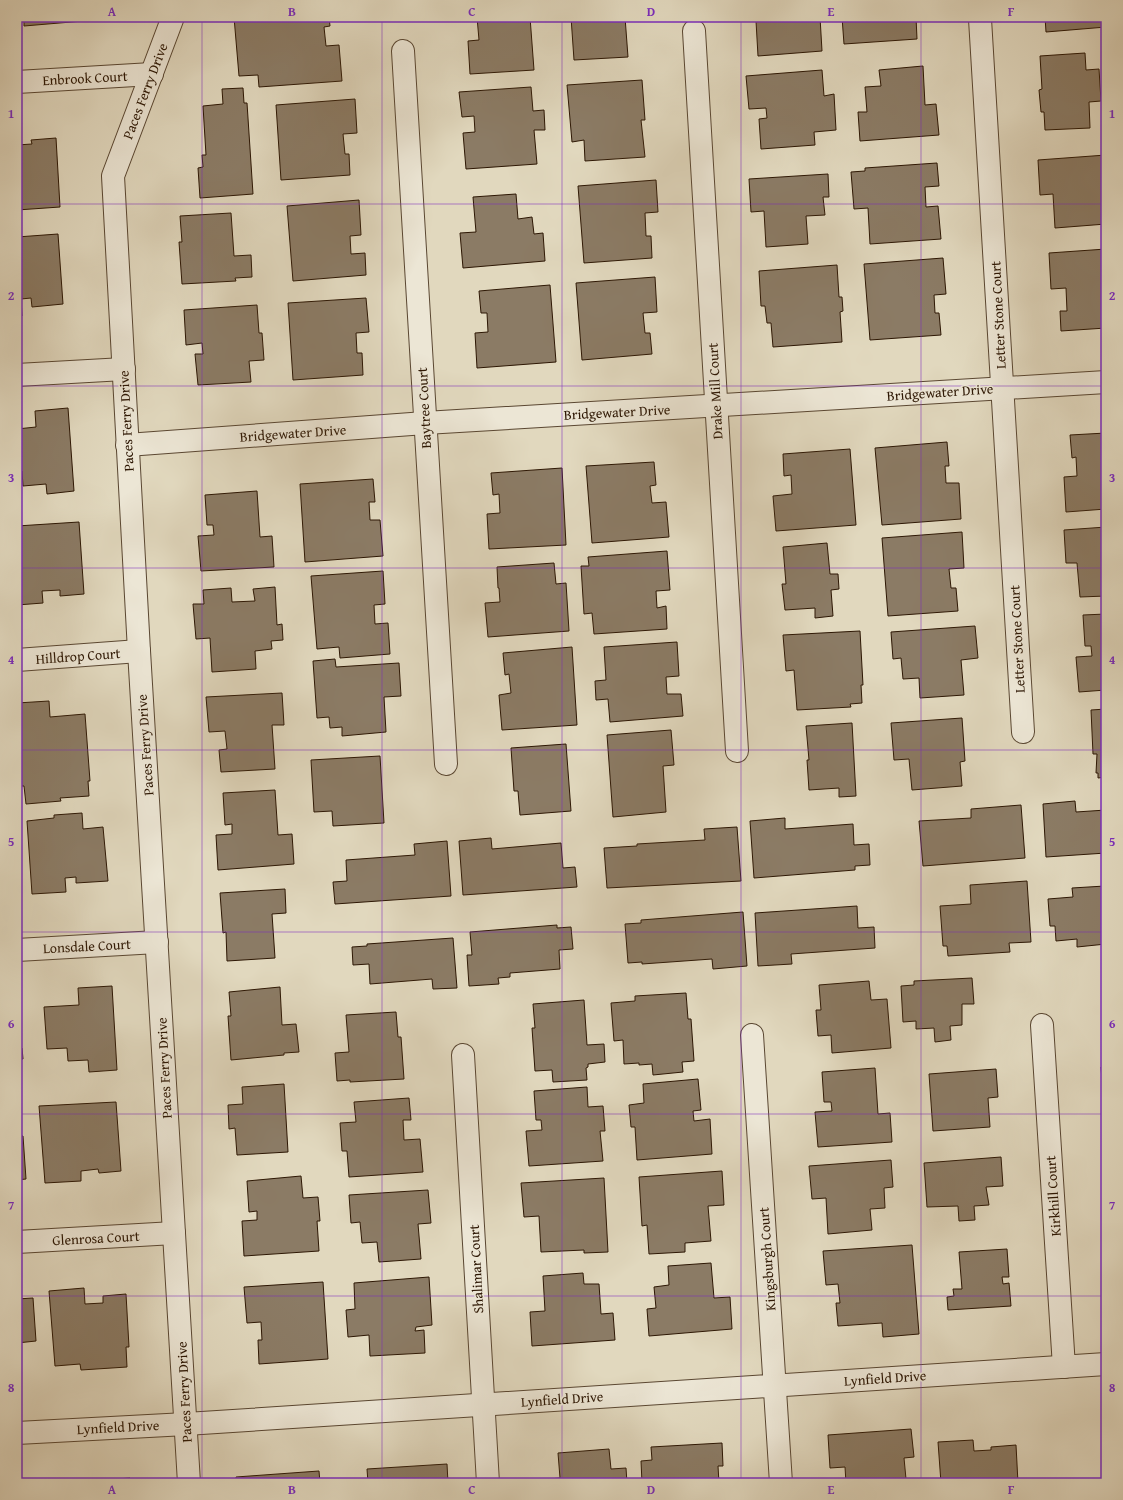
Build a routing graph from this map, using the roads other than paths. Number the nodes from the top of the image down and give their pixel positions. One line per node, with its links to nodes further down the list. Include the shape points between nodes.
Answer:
1 (173, 17): 5 (street, Paces Ferry Drive)
2 (980, 19): 10 (street, Letter Stone Court)
3 (694, 31): 11 (street, Drake Mill Court)
4 (403, 51): 12 (street, Baytree Court)
5 (152, 74): 6 (street, Enbrook Court); 7 (street, Paces Ferry Drive, via 113,176)
6 (17, 82)
7 (124, 370): 8 (street); 13 (street, Paces Ferry Drive)
8 (17, 375)
9 (1106, 382): 10 (street, Bridgewater Drive)
10 (1002, 388): 11 (street, Bridgewater Drive); 16 (street, Letter Stone Court)
11 (716, 406): 12 (street, Bridgewater Drive); 17 (street, Drake Mill Court)
12 (425, 423): 13 (street, Bridgewater Drive); 18 (street, Baytree Court)
13 (127, 445): 14 (street, Paces Ferry Drive)
14 (139, 652): 15 (street, Hilldrop Court); 19 (street, Paces Ferry Drive)
15 (17, 660)
16 (1023, 732)
17 (737, 751)
18 (446, 764)
19 (157, 942): 20 (street, Lonsdale Court); 24 (street, Paces Ferry Drive)
20 (17, 950)
21 (1042, 1025): 27 (street, Kirkhill Court)
22 (752, 1035): 28 (street, Kingsburgh Court)
23 (463, 1055): 29 (street, Shalimar Court)
24 (174, 1233): 25 (street, Glenrosa Court); 30 (street, Paces Ferry Drive)
25 (17, 1242)
26 (1106, 1364): 27 (street, Lynfield Drive)
27 (1064, 1367): 28 (street, Lynfield Drive)
28 (775, 1385): 29 (street, Lynfield Drive); 34 (street, Kingsburgh Court)
29 (484, 1404): 30 (street, Lynfield Drive); 33 (street, Shalimar Court)
30 (186, 1424): 31 (street, Lynfield Drive); 32 (street, Paces Ferry Drive)
31 (17, 1433)
32 (189, 1483)
33 (488, 1483)
34 (781, 1483)

